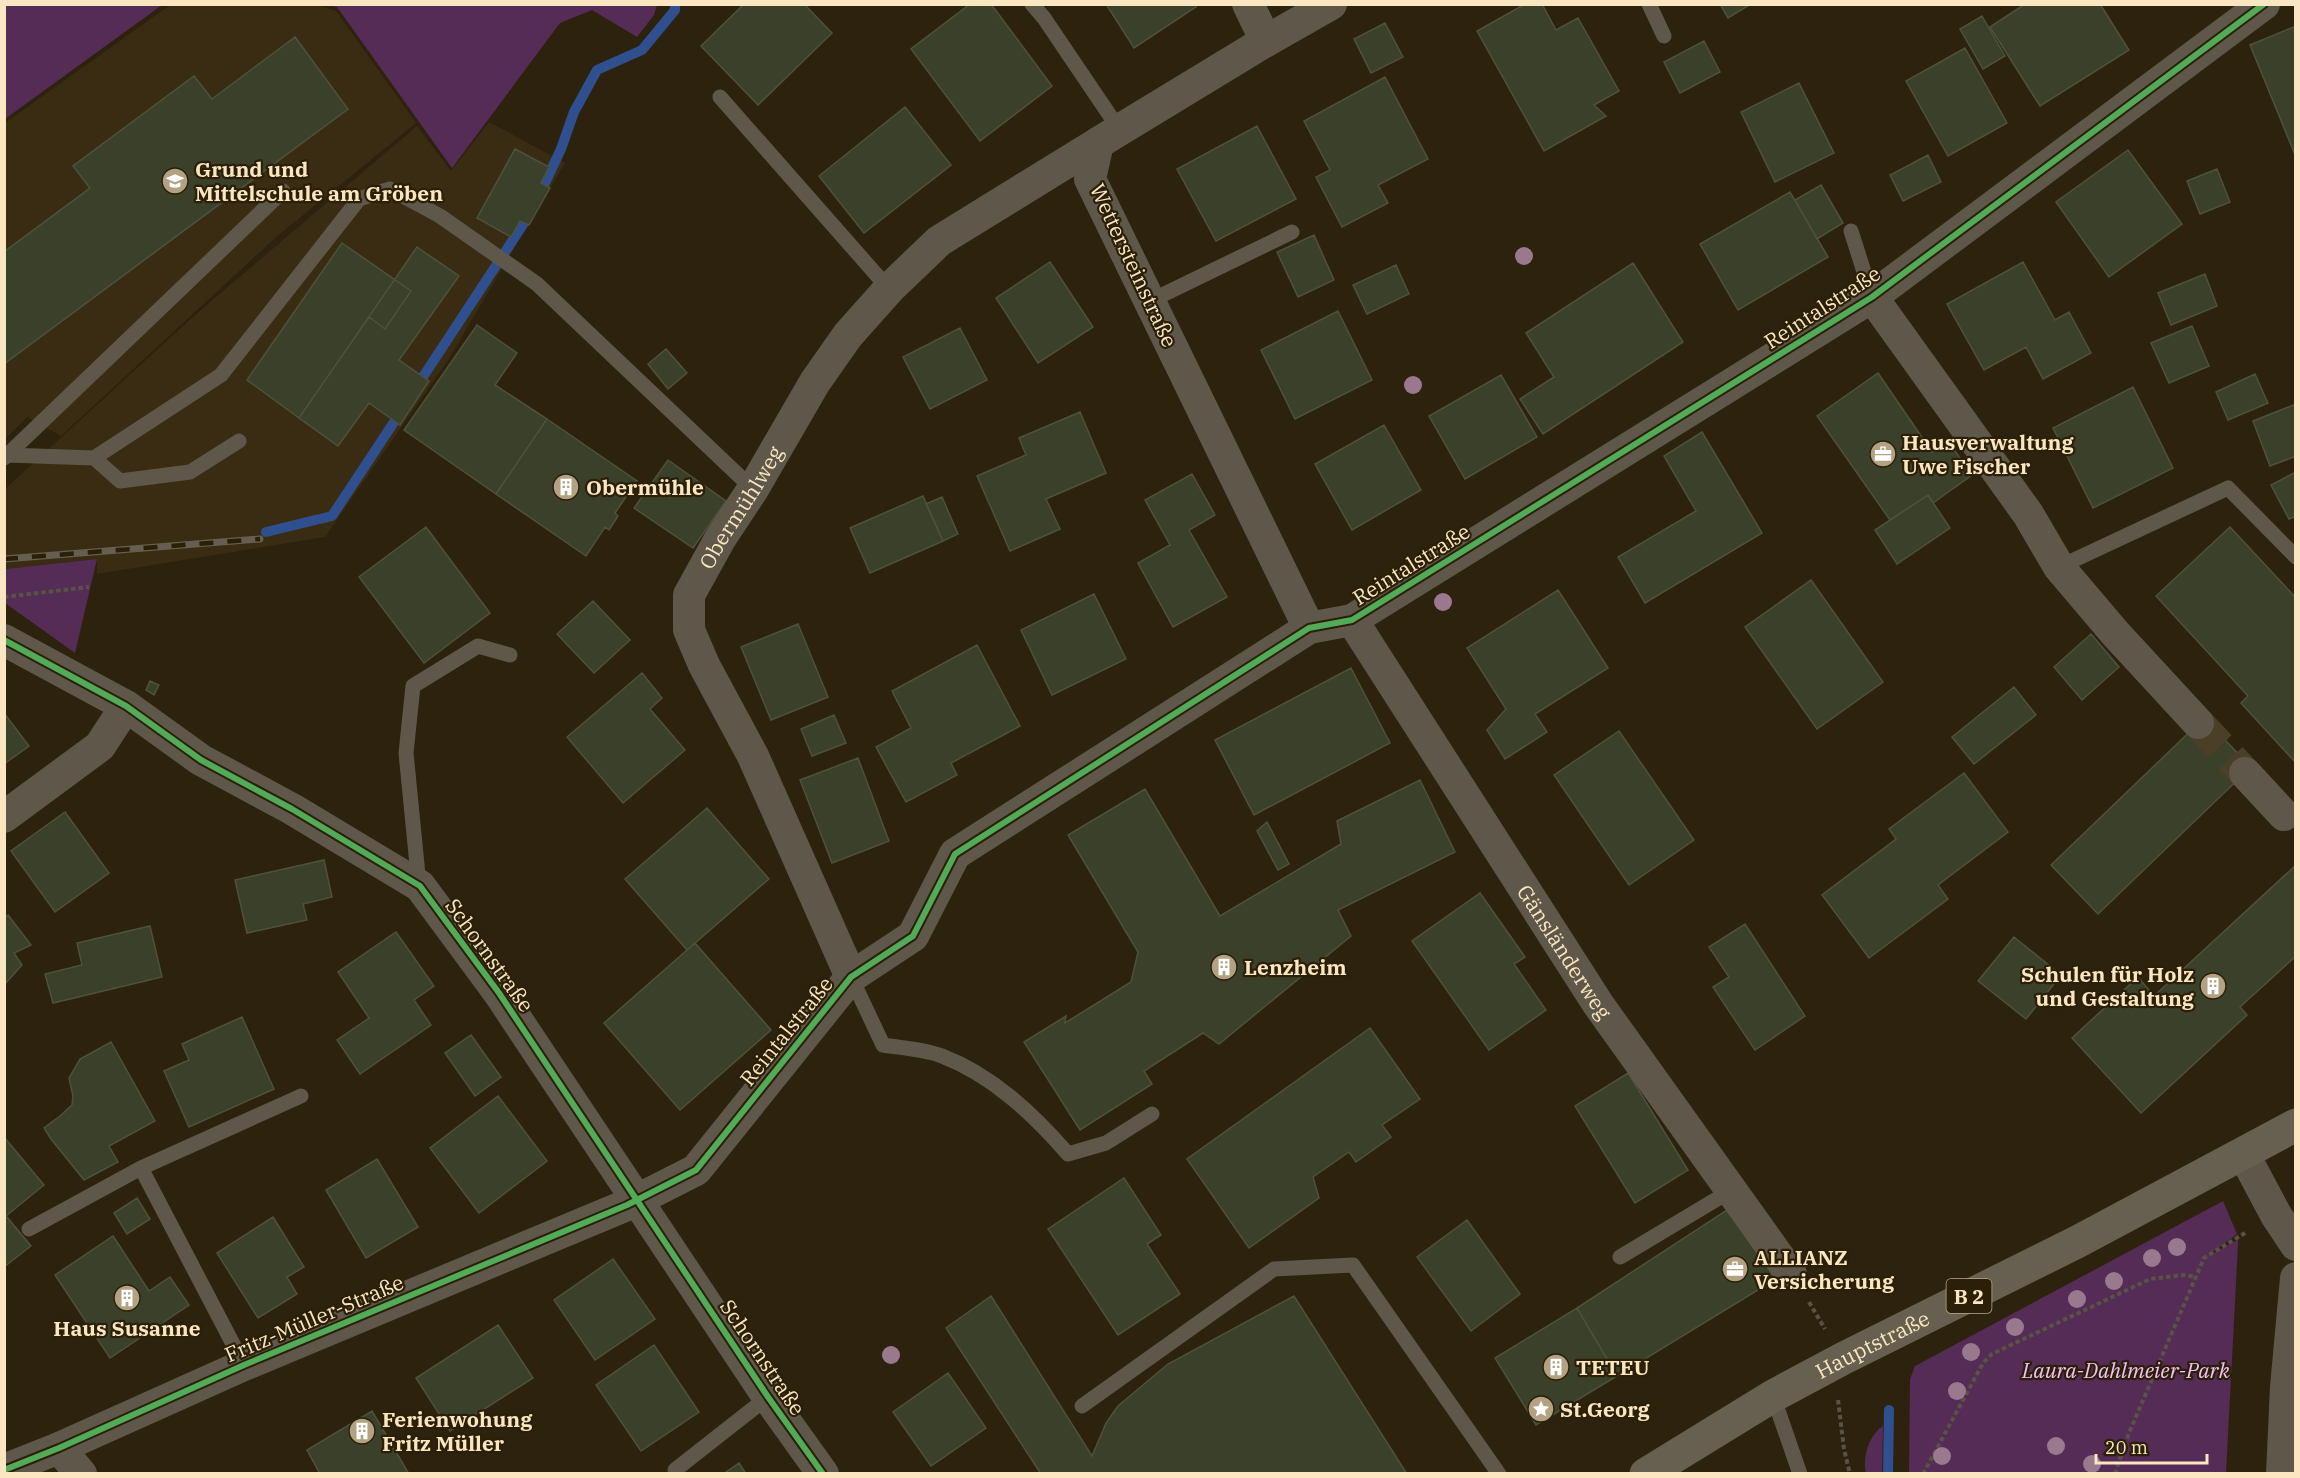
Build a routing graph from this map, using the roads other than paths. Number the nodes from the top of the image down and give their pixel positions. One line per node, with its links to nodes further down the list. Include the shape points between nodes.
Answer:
1 (1032, 4): 9 (lane, via 1044,18)
2 (1248, 4): 7 (street)
3 (1331, 4): 7 (street)
4 (1650, 4): 6 (lane)
5 (2264, 4): 14 (street, Reintalstraße)
6 (1664, 36)
7 (1266, 41): 9 (street)
8 (720, 97): 13 (lane)
9 (1109, 136): 13 (street, Obermühlweg, via 939,241); 15 (street, Wettersteinstraße, via 1090,180)
10 (284, 191): 17 (lane)
11 (1851, 231): 14 (lane)
12 (1292, 232): 15 (lane)
13 (889, 289): 19 (street, Obermühlweg, via 848,334)
14 (1872, 297): 21 (street, Reintalstraße, via 2028,514); 22 (street, Reintalstraße)
15 (1150, 301): 23 (street, Wettersteinstraße)
16 (239, 441): 18 (lane, via 190,472 120,481)
17 (6, 456): 18 (lane)
18 (94, 458): 19 (lane, via 222,375 359,199 390,189 440,216 537,284)
19 (753, 489): 32 (street, Obermühlweg, via 689,595 689,630 753,756)
20 (2295, 557): 21 (lane, via 2228,488)
21 (2059, 567): 27 (street, Reintalstraße)
22 (1352, 620): 23 (street, Reintalstraße); 38 (street, Gänsländerweg, via 1598,1004)
23 (1310, 628): 32 (street, Reintalstraße, via 955,854 913,936)
24 (4, 640): 26 (street, Schornstraße)
25 (510, 655): 31 (lane, via 478,646 413,686 406,753)
26 (126, 706): 30 (street, via 100,746); 31 (street, Schornstraße, via 201,760 292,808)
27 (2198, 723)
28 (2245, 773): 29 (street)
29 (2284, 815)
30 (4, 818)
31 (420, 886): 39 (street, Schornstraße, via 499,993)
32 (851, 977): 34 (lane, via 883,1045 941,1056 996,1084 1068,1154 1106,1143); 39 (street, Reintalstraße, via 696,1170)
33 (301, 1096): 37 (lane)
34 (1152, 1114)
35 (2295, 1125): 36 (main road, Hauptstraße / B 2)
36 (2243, 1153): 41 (street); 47 (main road, Hauptstraße / B 2)
37 (141, 1168): 40 (lane); 45 (lane)
38 (1732, 1190): 42 (lane); 43 (street, Gänsländerweg)
39 (637, 1198): 45 (street, Fritz-Müller-Straße); 48 (street, Schornstraße)
40 (29, 1229)
41 (2295, 1245)
42 (1620, 1257)
43 (1791, 1274)
44 (2295, 1278): 46 (street)
45 (244, 1365): 50 (street, Fritz-Müller-Straße)
46 (2291, 1387): 58 (street)
47 (1773, 1396): 56 (main road, Hauptstraße / B 2); 57 (lane)
48 (768, 1397): 52 (lane); 54 (street, Schornstraße)
49 (1082, 1406): 55 (lane, via 1274,1269 1353,1265)
50 (59, 1448): 51 (street, Fritz-Müller-Straße); 53 (street)
51 (4, 1470)
52 (675, 1470)
53 (81, 1473)
54 (822, 1473)
55 (1499, 1473)
56 (1646, 1473)
57 (1800, 1473)
58 (2282, 1473)

